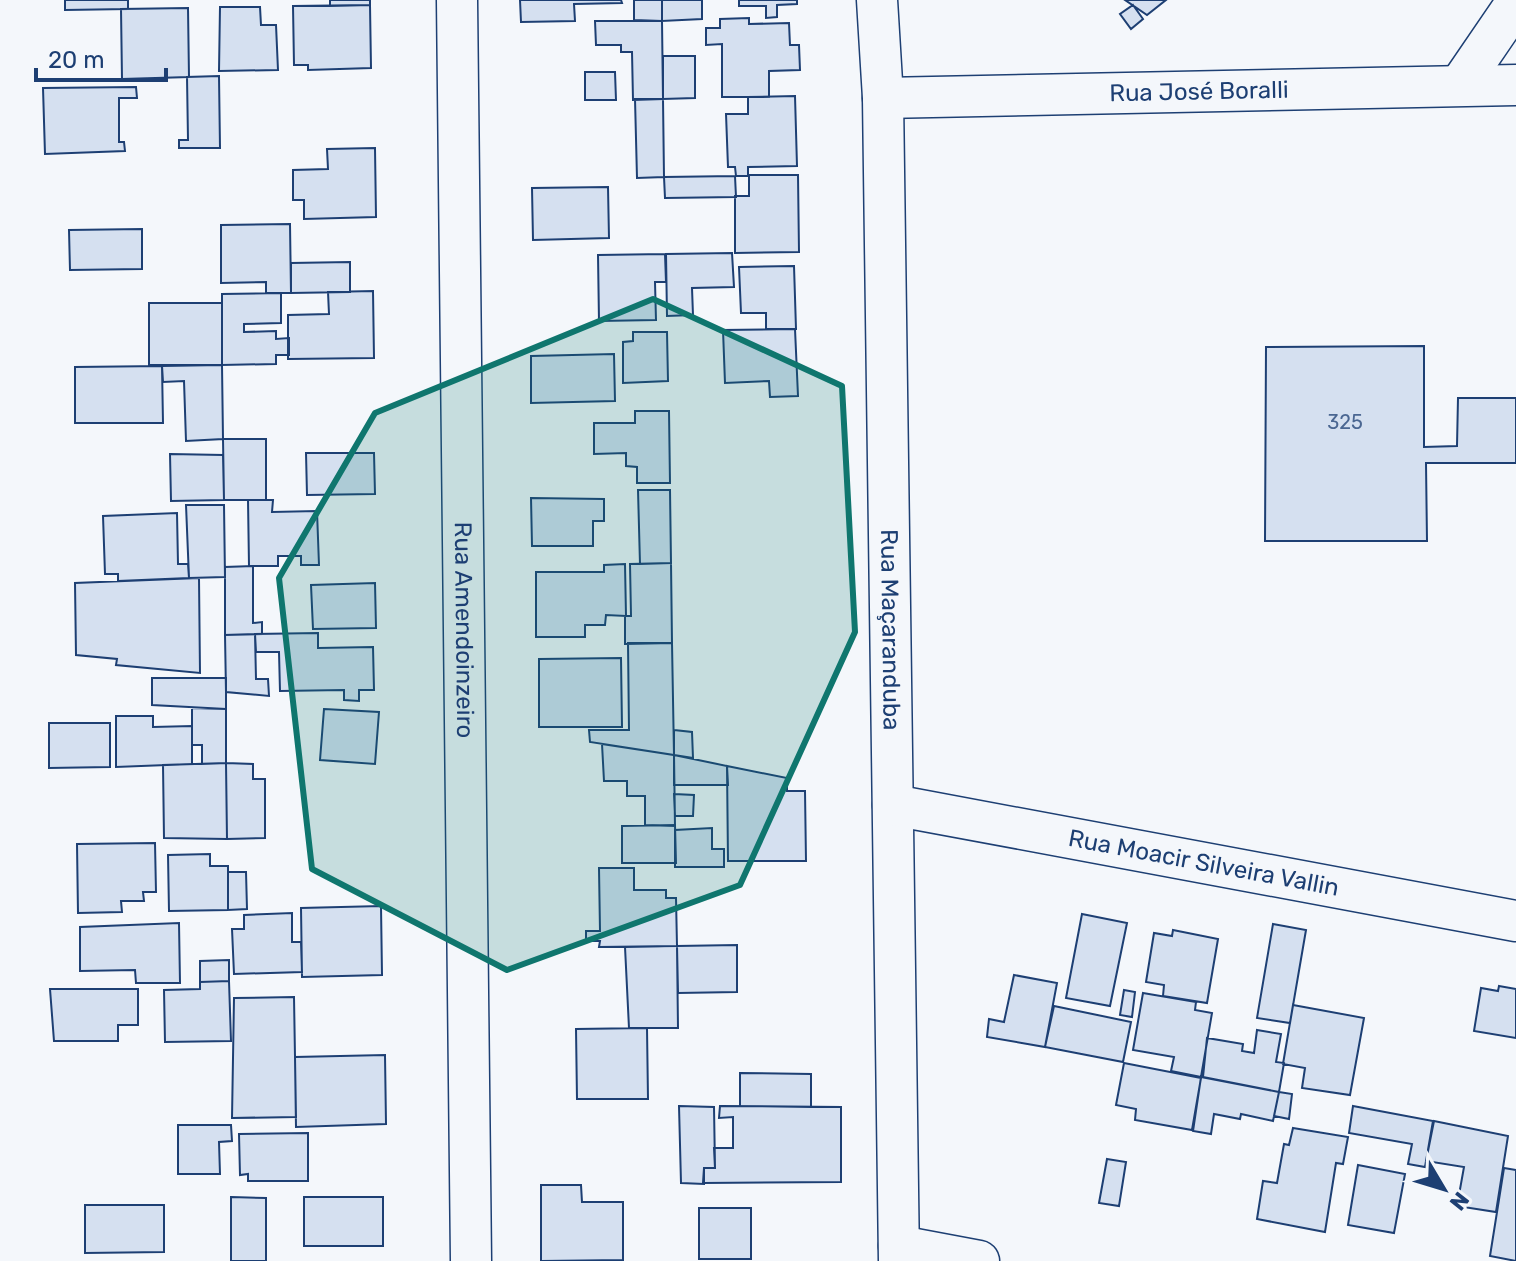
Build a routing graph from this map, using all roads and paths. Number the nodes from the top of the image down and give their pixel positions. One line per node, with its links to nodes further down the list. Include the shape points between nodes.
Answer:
1 (457, 0): 10 (street, Rua Amendoinzeiro)
2 (877, 0): 6 (street, Rua Maçaranduba)
3 (1516, 3): 4 (street)
4 (1460, 85): 5 (street, Rua José Boralli); 6 (street, Rua José Boralli)
5 (1516, 85)
6 (883, 98): 7 (street, Rua Maçaranduba)
7 (893, 805): 8 (street, Rua Moacir Silveira Vallin); 9 (street, Rua Maçaranduba)
8 (1516, 921)
9 (899, 1254): 11 (street)
10 (471, 1261)
11 (979, 1261)

